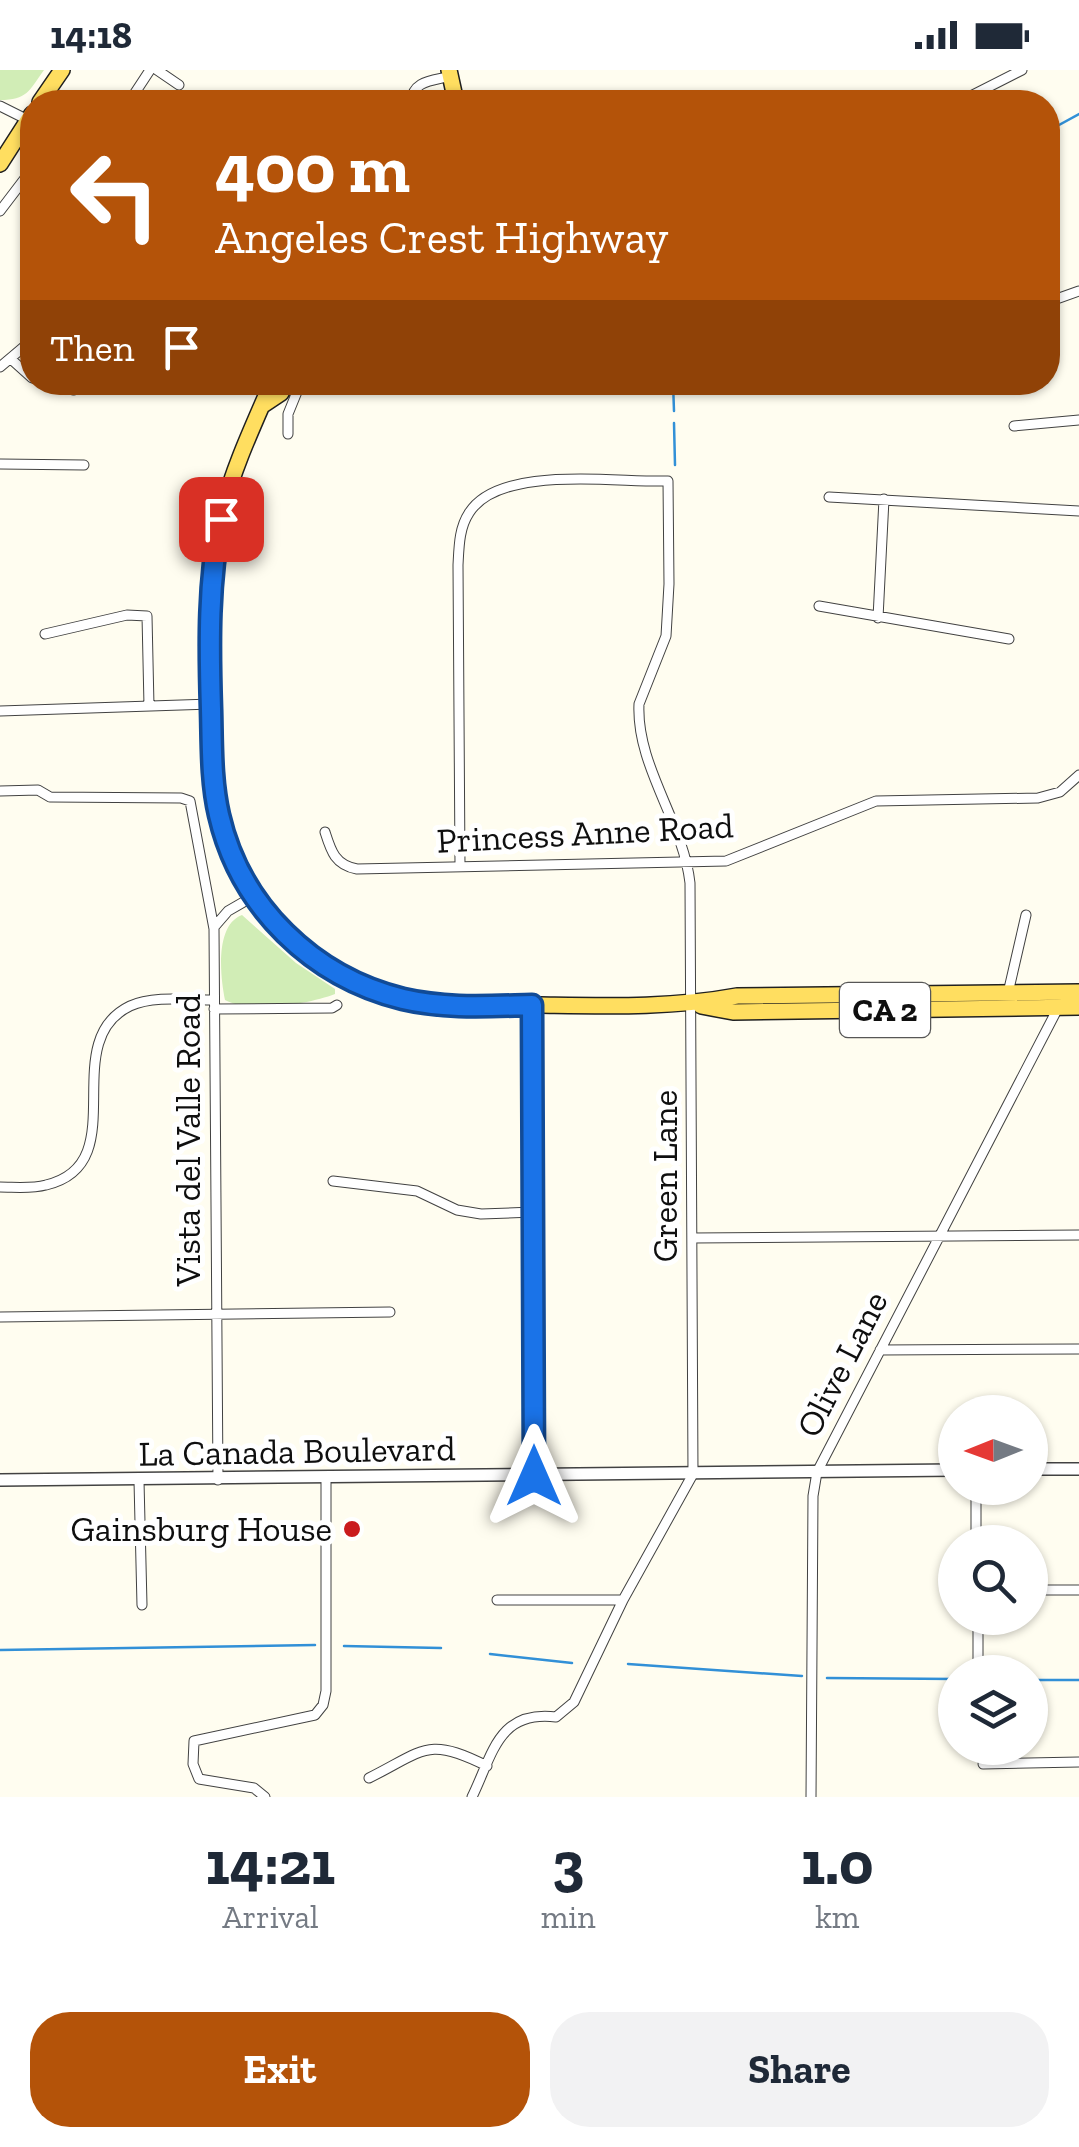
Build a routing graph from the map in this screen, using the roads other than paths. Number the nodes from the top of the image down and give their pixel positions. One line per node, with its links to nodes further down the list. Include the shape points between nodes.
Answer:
1 (154, 70): 6 (street); 7 (street)
2 (994, 70): 5 (street)
3 (1022, 70): 5 (street)
4 (450, 73): 8 (street)
5 (1000, 81): 9 (street)
6 (179, 84)
7 (138, 90)
8 (414, 90)
9 (982, 90)
10 (20, 135): 11 (main road)
11 (0, 164)
12 (20, 185): 13 (street)
13 (0, 212)
14 (20, 352): 15 (street)
15 (12, 360): 16 (street); 17 (street)
16 (0, 367)
17 (20, 367)
18 (266, 395): 21 (main road, CA 2)
19 (279, 395): 21 (main road)
20 (296, 395): 24 (street)
21 (262, 405): 34 (main road, CA 2, via 221,519 213,572)
22 (1079, 420): 23 (street)
23 (1014, 426)
24 (288, 434)
25 (0, 464): 26 (street)
26 (84, 465)
27 (829, 497): 28 (street)
28 (884, 499): 29 (street); 31 (street)
29 (1079, 511)
30 (819, 606): 31 (street)
31 (878, 618): 33 (street)
32 (45, 634): 35 (street, via 146,616)
33 (1009, 639)
34 (211, 704): 35 (street); 42 (main road, CA 2, via 218,814)
35 (149, 706): 36 (street)
36 (0, 711)
37 (1079, 776): 40 (street, Princess Anne Road, via 1060,792 1038,798 876,801 737,858)
38 (0, 791): 44 (street, Vista del Valle Road, via 190,801)
39 (325, 832): 41 (street, Princess Anne Road, via 344,867)
40 (688, 862): 41 (street, Princess Anne Road); 41 (street, Green Lane, via 638,716 666,636 668,482 528,483 484,496 470,511 459,542); 50 (street, Green Lane)
41 (460, 865)
42 (254, 896): 44 (street); 49 (main road, CA 2, via 298,947 355,983 447,1006)
43 (1026, 915): 45 (street)
44 (214, 928): 47 (street, Vista del Valle Road)
45 (1008, 993): 46 (main road, CA 2); 50 (main road, CA 2, via 737,996)
46 (1068, 997): 50 (main road, CA 2, via 733,1012); 51 (main road, CA 2); 56 (street, Olive Lane)
47 (214, 1005): 48 (street); 53 (street, via 140,1002 116,1014 95,1047 94,1124 83,1162 50,1184); 59 (street, Vista del Valle Road)
48 (337, 1005)
49 (532, 1005): 50 (main road, CA 2); 54 (street)
50 (692, 1005): 57 (street, Green Lane)
51 (1079, 1007)
52 (332, 1182): 54 (street, via 417,1191 481,1214)
53 (0, 1187)
54 (533, 1212): 68 (street)
55 (1079, 1235): 56 (street)
56 (939, 1237): 57 (street); 61 (street, Olive Lane)
57 (692, 1238): 67 (street, Green Lane)
58 (390, 1312): 59 (street)
59 (216, 1313): 60 (street); 71 (street, Vista del Valle Road)
60 (0, 1317)
61 (880, 1350): 62 (street); 66 (street, Olive Lane)
62 (1079, 1350)
63 (1079, 1469): 65 (street)
64 (938, 1470): 66 (street, La Canada Boulevard)
65 (1048, 1470)
66 (817, 1472): 67 (street, La Canada Boulevard); 84 (street, Olive Lane)
67 (693, 1474): 68 (street, La Canada Boulevard); 76 (street, Green Lane)
68 (534, 1476): 69 (street, La Canada Boulevard)
69 (326, 1479): 71 (street, La Canada Boulevard); 82 (street, via 323,1704 315,1715 194,1742 199,1779 254,1788)
70 (0, 1480): 72 (street, La Canada Boulevard)
71 (218, 1480): 72 (street, La Canada Boulevard)
72 (139, 1481): 77 (street)
73 (1048, 1590): 74 (street)
74 (1079, 1590)
75 (497, 1600): 76 (street)
76 (623, 1600): 80 (street, Green Lane, via 574,1702 556,1718 514,1721)
77 (142, 1605)
78 (1079, 1762): 79 (street)
79 (1048, 1763)
80 (487, 1766): 81 (street, via 436,1747); 83 (street, Green Lane)
81 (368, 1778)
82 (265, 1797)
83 (472, 1797)
84 (811, 1797)

